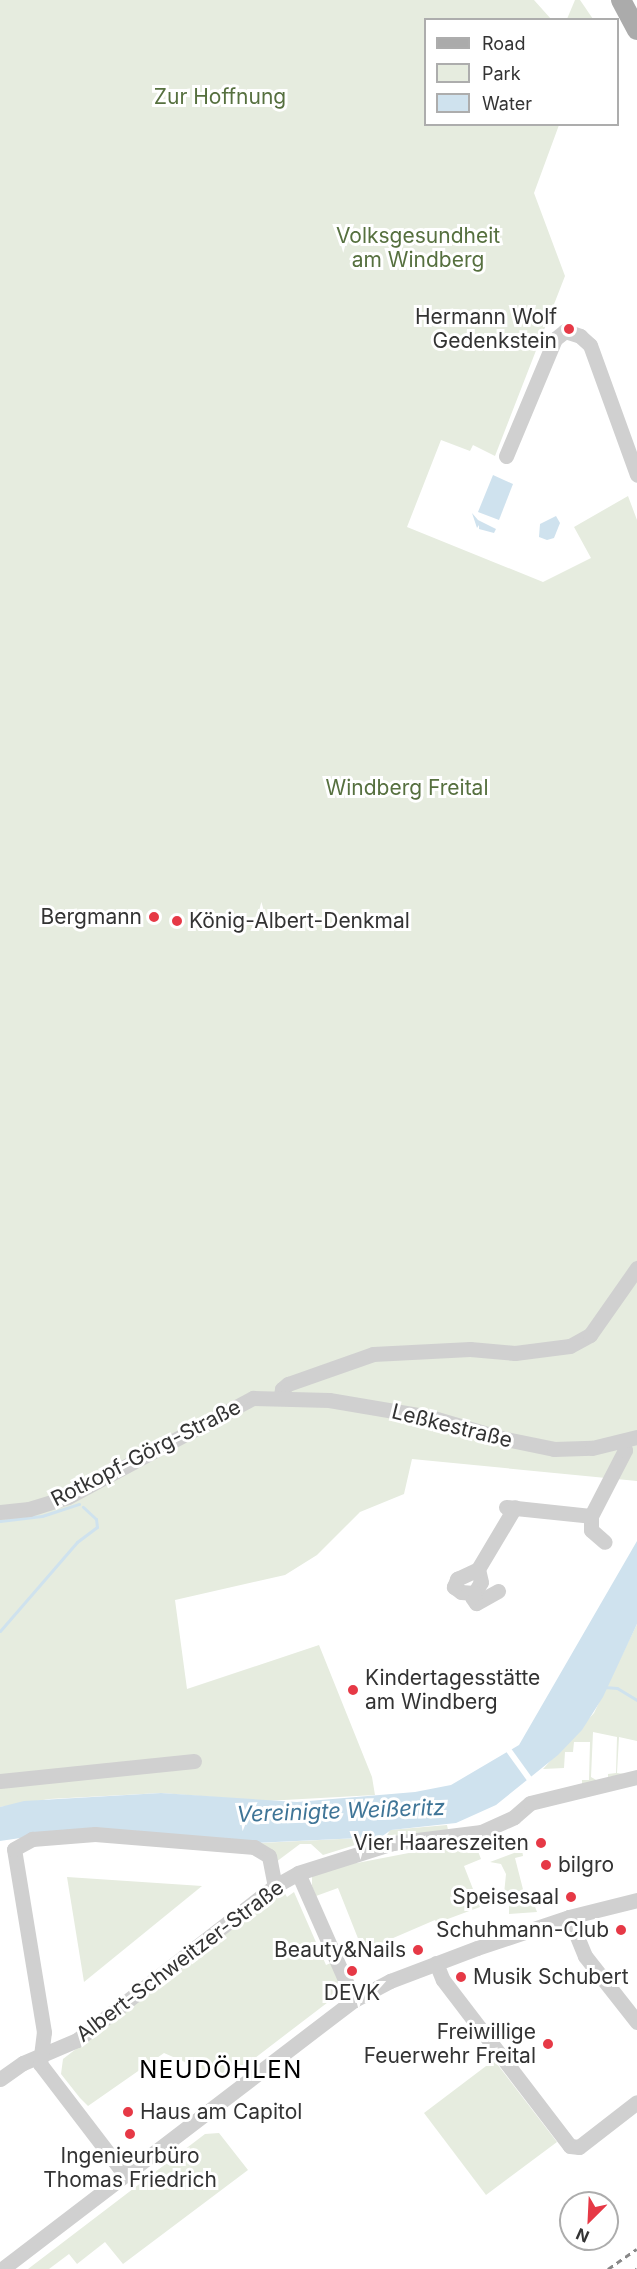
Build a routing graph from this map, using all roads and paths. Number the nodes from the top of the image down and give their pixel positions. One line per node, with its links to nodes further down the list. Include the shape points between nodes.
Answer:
1 (621, 0): 2 (main road)
2 (637, 30)
3 (506, 456): 4 (street, via 555,339 565,331 590,345)
4 (637, 475)
5 (637, 1268): 6 (street, Rotkopf-Görg-Straße, via 590,1335 570,1346 515,1353 470,1349 373,1354 288,1384)
6 (281, 1396): 7 (street, Leßkestraße, via 320,1398 430,1417 554,1449); 8 (street, Rotkopf-Görg-Straße, via 245,1402 68,1497 29,1509)
7 (630, 1440): 9 (street, Leßkestraße)
8 (0, 1512)
9 (591, 1516): 10 (street, via 591,1530); 11 (street, via 510,1507)
10 (605, 1542)
11 (478, 1569): 13 (street, via 481,1582); 13 (street, via 457,1579 454,1587)
12 (498, 1591): 13 (street, via 476,1603)
13 (474, 1593)
14 (194, 1761): 16 (street, via 48,1773)
15 (637, 1777): 17 (street, Albert-Schweitzer-Straße, via 530,1803 514,1817 481,1832 393,1843)
16 (0, 1781)
17 (298, 1873): 18 (street, Albert-Schweitzer-Straße); 22 (street)
18 (275, 1886): 24 (street, Albert-Schweitzer-Straße, via 77,2040); 24 (street, via 269,1856 254,1847 95,1834 23,1841 14,1849 44,2032)
19 (637, 1900): 20 (street)
20 (569, 1917): 21 (street); 23 (street, via 585,1956)
21 (436, 1963): 22 (street); 26 (street, via 443,1980 570,2146 579,2147)
22 (354, 2000): 27 (street)
23 (637, 2022)
24 (39, 2056): 25 (street, Albert-Schweitzer-Straße); 27 (street, via 46,2073)
25 (0, 2079)
26 (637, 2102)
27 (125, 2175): 28 (street)
28 (2, 2269)

